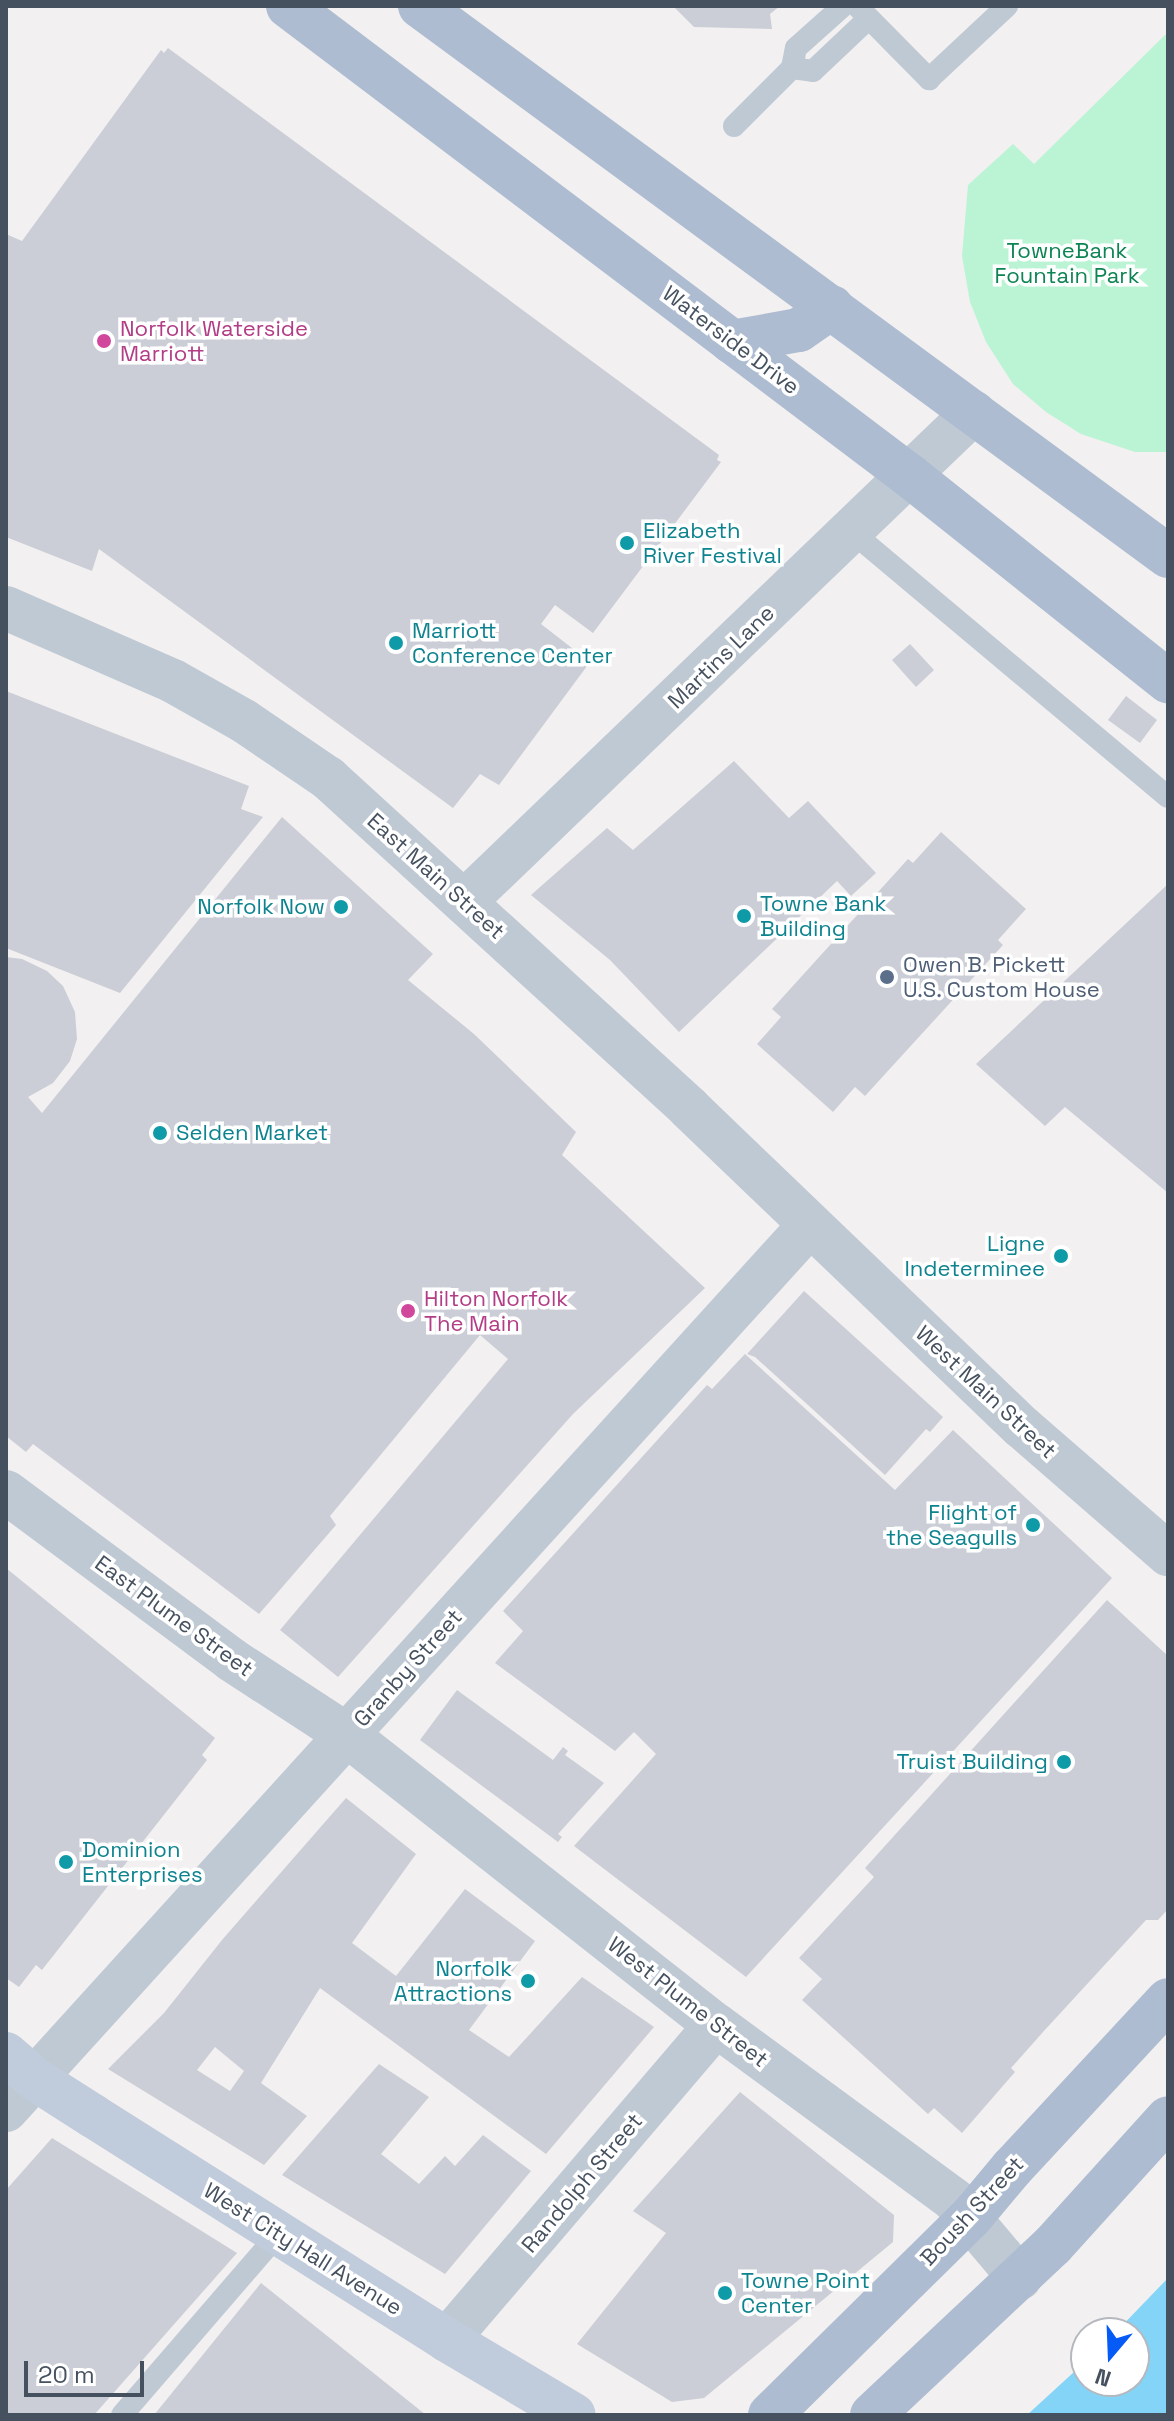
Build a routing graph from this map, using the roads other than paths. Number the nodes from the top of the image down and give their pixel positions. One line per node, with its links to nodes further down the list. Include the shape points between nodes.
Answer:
1 (288, 6): 9 (main road, Waterside Drive)
2 (420, 6): 8 (main road)
3 (843, 6): 6 (lane, via 796,48)
4 (1007, 6): 5 (lane, via 929,79)
5 (863, 12): 6 (lane, via 813,71)
6 (792, 68): 7 (lane)
7 (734, 126)
8 (832, 307): 9 (main road, via 799,330); 10 (main road)
9 (732, 342): 11 (main road, Waterside Drive)
10 (974, 412): 11 (street, Martins Lane); 13 (main road)
11 (910, 476): 12 (street, Martins Lane); 15 (main road, Waterside Drive)
12 (852, 532): 16 (lane); 17 (street, Martins Lane)
13 (1168, 556)
14 (6, 608): 17 (street, East Main Street, via 173,681 244,721 328,778)
15 (1168, 681)
16 (1168, 797)
17 (466, 900): 18 (street, East Main Street)
18 (809, 1226): 20 (street, West Main Street, via 1022,1427); 21 (street, Granby Street)
19 (6, 1492): 21 (street, East Plume Street, via 232,1660)
20 (1168, 1554)
21 (347, 1735): 23 (street, West Plume Street); 24 (street, Granby Street)
22 (1168, 2000): 26 (main road, Boush Street)
23 (716, 2025): 26 (street, West Plume Street); 29 (street, Randolph Street)
24 (13, 2079): 27 (main road, West City Hall Avenue)
25 (1168, 2118): 28 (main road)
26 (971, 2217): 28 (street, West Plume Street); 32 (main road, Boush Street)
27 (279, 2233): 29 (main road, West City Hall Avenue); 30 (lane)
28 (1020, 2278): 33 (main road)
29 (447, 2340): 31 (main road, West City Hall Avenue)
30 (122, 2415)
31 (574, 2415)
32 (770, 2415)
33 (872, 2415)

